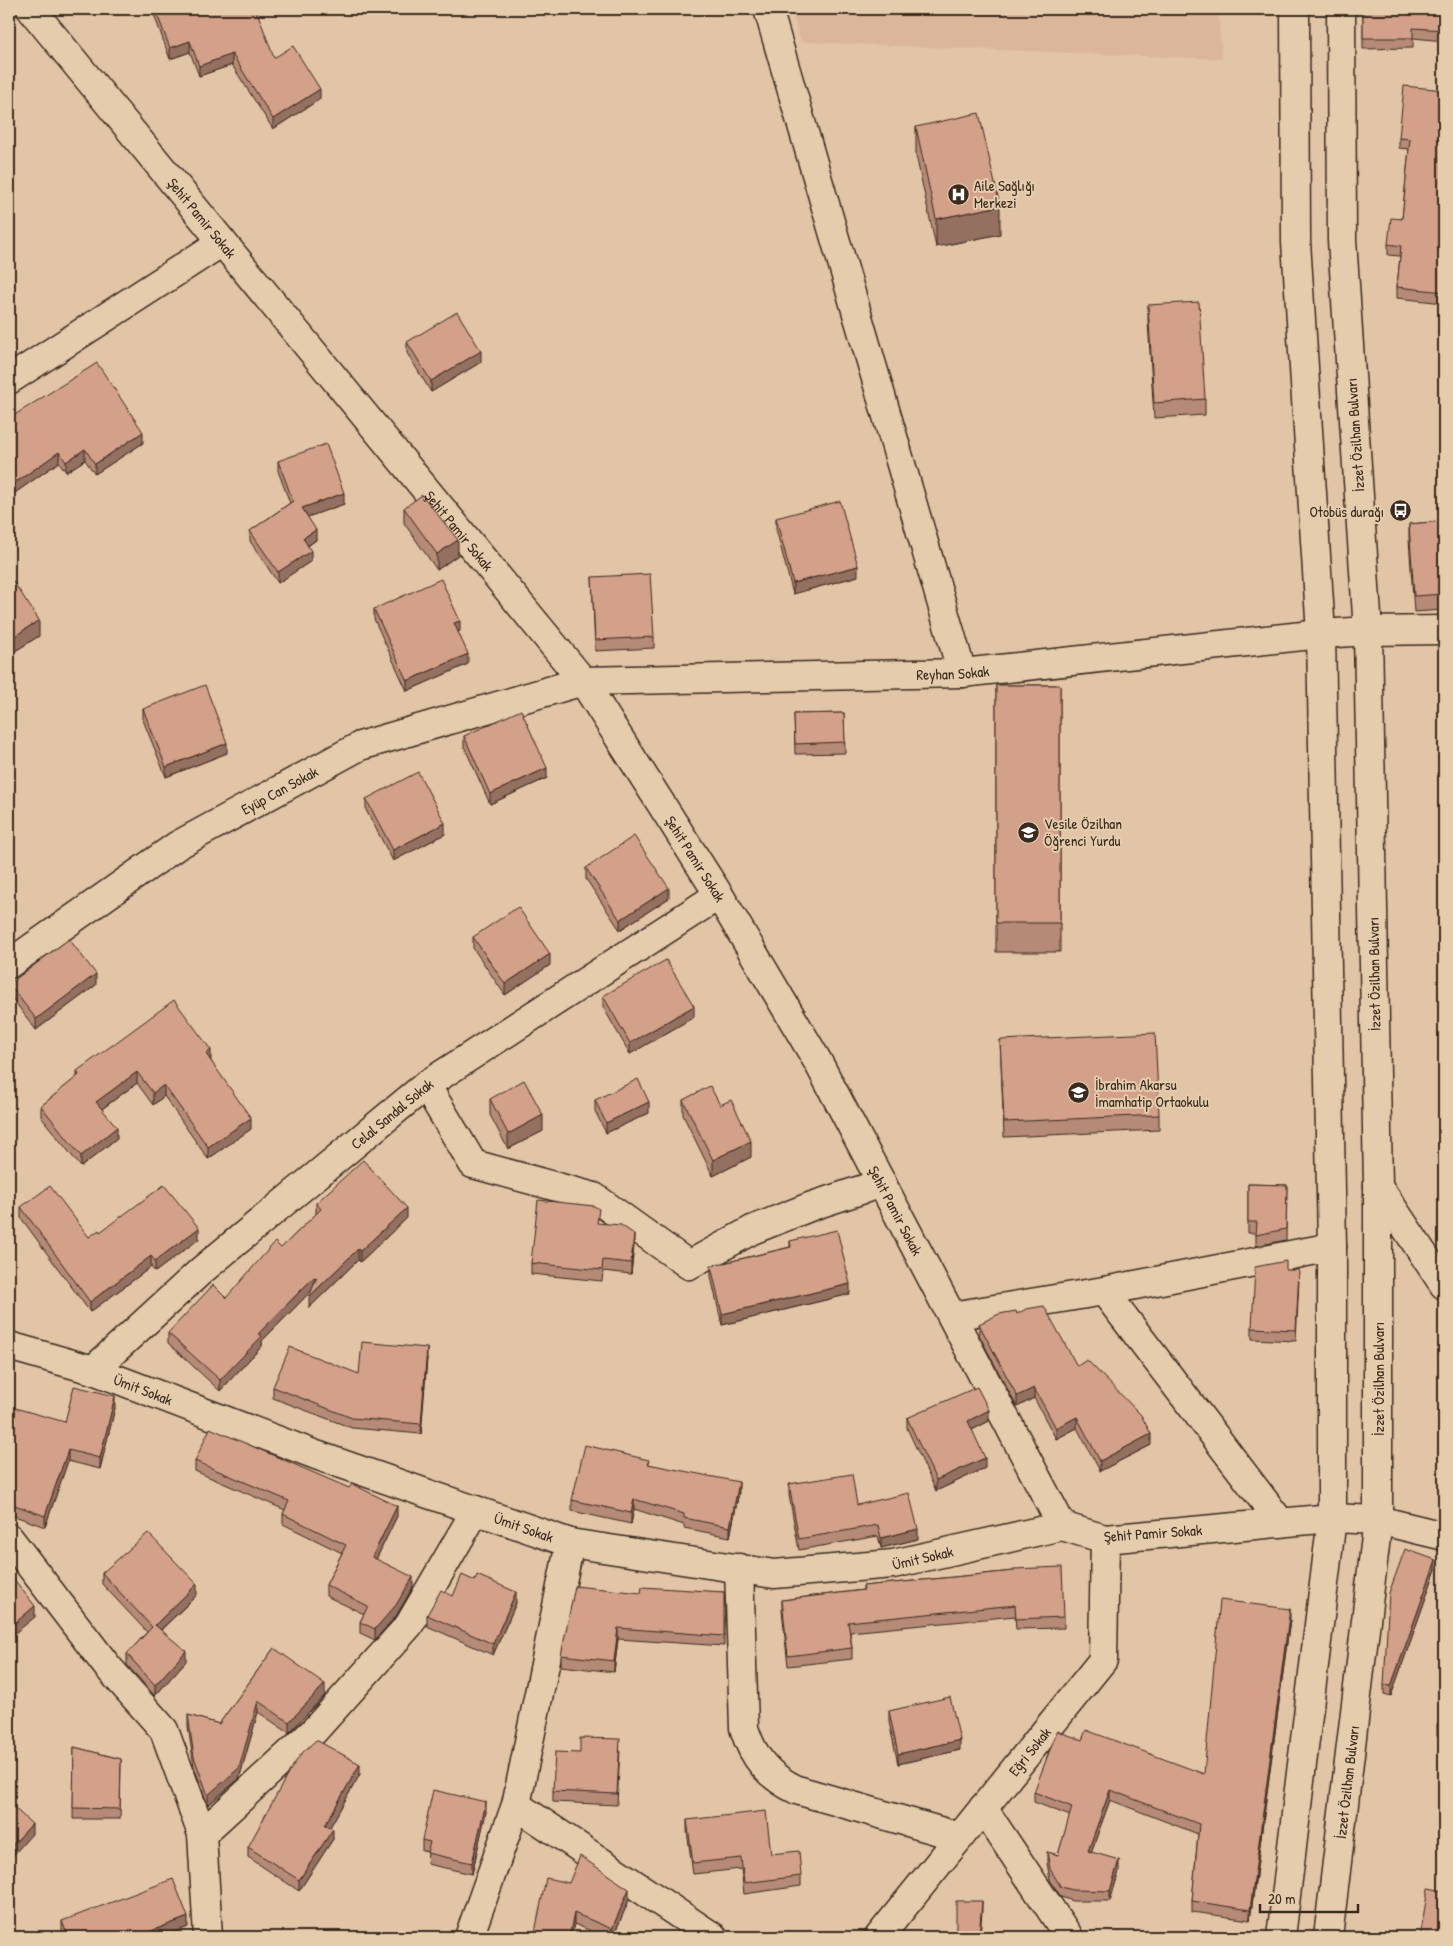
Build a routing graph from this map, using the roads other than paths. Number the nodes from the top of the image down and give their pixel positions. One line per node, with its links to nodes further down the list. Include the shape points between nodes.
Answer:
1 (31, 9): 5 (street, Şehit Pamir Sokak)
2 (768, 9): 10 (street)
3 (1295, 9): 9 (street, via 1296,242)
4 (1341, 9): 8 (street, İzzet Özilhan Bulvarı, via 1342,240)
5 (222, 242): 6 (street); 11 (street, Şehit Pamir Sokak)
6 (9, 380)
7 (1444, 630): 8 (street, Reyhan Sokak)
8 (1368, 631): 9 (street, Reyhan Sokak); 16 (street, İzzet Özilhan Bulvarı)
9 (1322, 634): 10 (street, Reyhan Sokak); 17 (street)
10 (962, 674): 11 (street, Reyhan Sokak)
11 (583, 681): 12 (street, Şehit Pamir Sokak); 13 (street, Eyüp Can Sokak, via 360,746 178,845)
12 (718, 895): 14 (street, Celal Sandal Sokak); 15 (street, Şehit Pamir Sokak, via 818,1062)
13 (9, 964)
14 (426, 1085): 15 (street, via 473,1164 594,1197 689,1264 752,1230); 22 (street, Celal Sandal Sokak, via 202,1270)
15 (882, 1183): 20 (street, Şehit Pamir Sokak)
16 (1378, 1186): 18 (street); 25 (street, İzzet Özilhan Bulvarı)
17 (1332, 1247): 19 (street); 24 (street)
18 (1444, 1285)
19 (1104, 1291): 20 (street); 26 (street)
20 (952, 1316): 27 (street, Şehit Pamir Sokak)
21 (9, 1346): 22 (street, Ümit Sokak)
22 (93, 1370): 23 (street, Ümit Sokak, via 316,1455)
23 (476, 1510): 31 (street, Ümit Sokak); 35 (street, via 408,1625 313,1732)
24 (1332, 1518): 25 (street, Şehit Pamir Sokak); 26 (street, Şehit Pamir Sokak); 42 (street)
25 (1378, 1520): 28 (street, Şehit Pamir Sokak); 43 (street, İzzet Özilhan Bulvarı)
26 (1281, 1523): 30 (street, Şehit Pamir Sokak)
27 (1062, 1526): 30 (street, Şehit Pamir Sokak); 32 (street, Ümit Sokak, via 893,1564 774,1574)
28 (1444, 1536)
29 (9, 1538): 35 (street, via 107,1666 164,1730)
30 (1105, 1539): 34 (street, Eğri Sokak, via 1103,1660)
31 (570, 1543): 32 (street, Ümit Sokak); 33 (street)
32 (739, 1568): 36 (street, via 744,1728 749,1744 767,1772 797,1790)
33 (516, 1805): 38 (street); 39 (street)
34 (983, 1808): 36 (street, Eğri Sokak); 41 (street)
35 (202, 1834): 37 (street)
36 (960, 1836): 40 (street, Eğri Sokak)
37 (208, 1937)
38 (469, 1937)
39 (713, 1937)
40 (880, 1937)
41 (1069, 1937)
42 (1281, 1937)
43 (1328, 1937)

